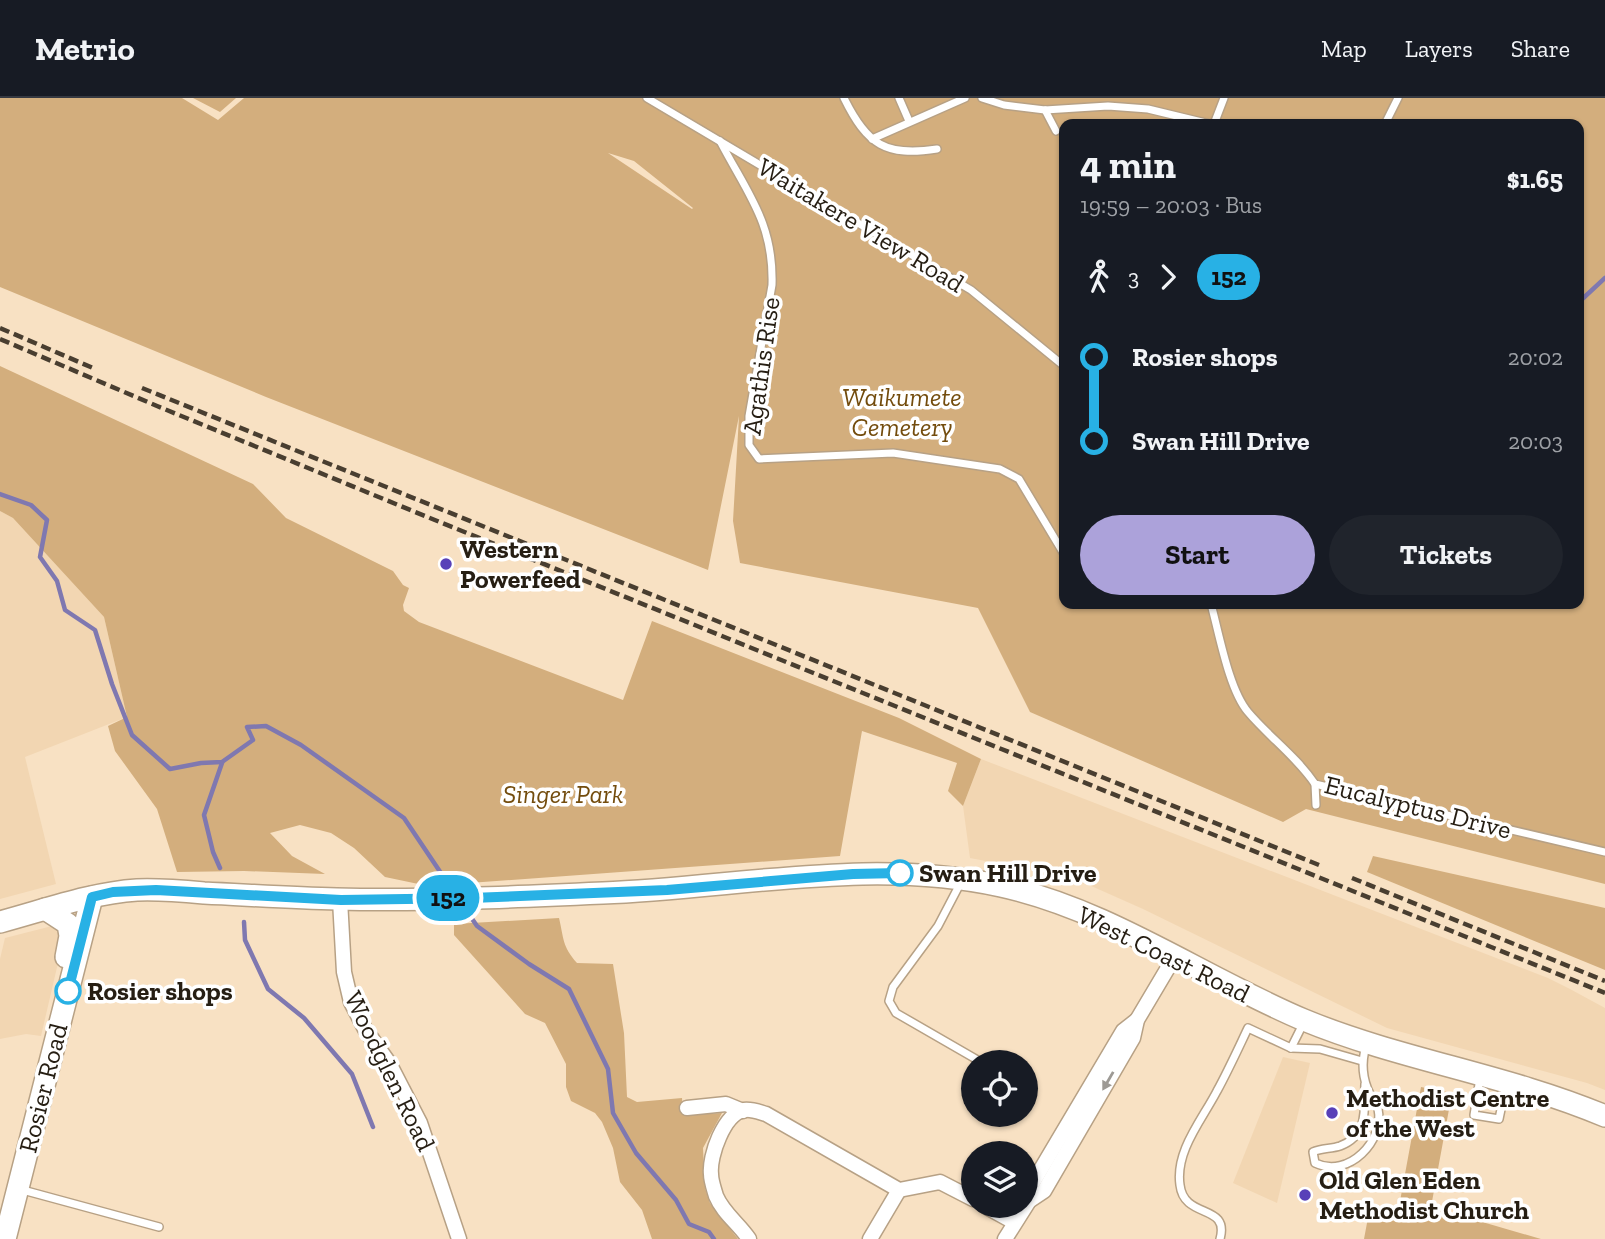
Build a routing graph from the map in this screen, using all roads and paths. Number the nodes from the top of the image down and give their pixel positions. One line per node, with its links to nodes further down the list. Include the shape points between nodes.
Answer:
1 (647, 98): 15 (lane, Waitakere View Road)
2 (844, 98): 14 (lane)
3 (899, 98): 12 (lane)
4 (965, 98): 12 (lane)
5 (982, 98): 8 (lane)
6 (1224, 98): 10 (lane)
7 (1398, 98): 11 (lane)
8 (1045, 110): 9 (lane, via 1108,106); 13 (lane)
9 (1191, 119)
10 (1214, 119)
11 (1388, 119)
12 (909, 121): 14 (lane)
13 (1056, 131)
14 (872, 139): 16 (lane, via 894,152)
15 (720, 141): 17 (lane, Waitakere View Road, via 971,290); 18 (lane, Agathis Rise, via 765,226 772,268 749,416 749,445 759,459 893,453 1000,469 1019,479)
16 (937, 149)
17 (1059, 362)
18 (1059, 546)
19 (1212, 609): 20 (lane, Eucalyptus Drive, via 1242,703)
20 (1315, 784): 21 (lane); 22 (lane, Eucalyptus Drive)
21 (1316, 805)
22 (1605, 852)
23 (963, 879): 25 (main road, West Coast Road, via 853,874 667,890); 28 (main road, West Coast Road, via 1035,894); 32 (lane, via 889,1001 896,1013)
24 (92, 897): 25 (main road, West Coast Road, via 156,890); 26 (main road, West Coast Road); 29 (main road, Rosier Road)
25 (341, 900): 47 (street, Woodglen Road, via 344,972 351,1002 420,1123)
26 (45, 909): 27 (main road, West Coast Road); 29 (main road, via 68,924 70,936 61,978)
27 (0, 922)
28 (1175, 956): 30 (main road, West Coast Road); 44 (street, via 1137,1020 1123,1031 1044,1191 1029,1201)
29 (66, 996): 40 (main road, Rosier Road)
30 (1305, 1020): 31 (lane); 33 (main road, West Coast Road)
31 (1291, 1048): 33 (lane); 51 (lane, via 1248,1028 1182,1157 1179,1182 1183,1199 1218,1220)
32 (961, 1050)
33 (1364, 1051): 34 (main road, West Coast Road); 36 (lane)
34 (1480, 1074): 35 (main road, West Coast Road); 35 (lane, via 1474,1115 1499,1119)
35 (1507, 1081): 39 (main road, West Coast Road)
36 (1365, 1084): 36 (lane, via 1378,1110 1369,1143 1344,1166 1315,1163 1313,1152 1342,1145 1363,1126)
37 (687, 1108): 38 (street, via 726,1104)
38 (743, 1111): 41 (street, via 766,1114); 48 (street, via 728,1122 713,1150 711,1174 722,1206)
39 (1605, 1116)
40 (18, 1189): 45 (lane); 46 (main road, Rosier Road)
41 (899, 1190): 42 (street, via 940,1182); 49 (street)
42 (961, 1193)
43 (1007, 1218): 44 (street)
44 (1014, 1222): 50 (street)
45 (159, 1227)
46 (5, 1239)
47 (460, 1239)
48 (749, 1239)
49 (870, 1239)
50 (1005, 1239)
51 (1220, 1239)

